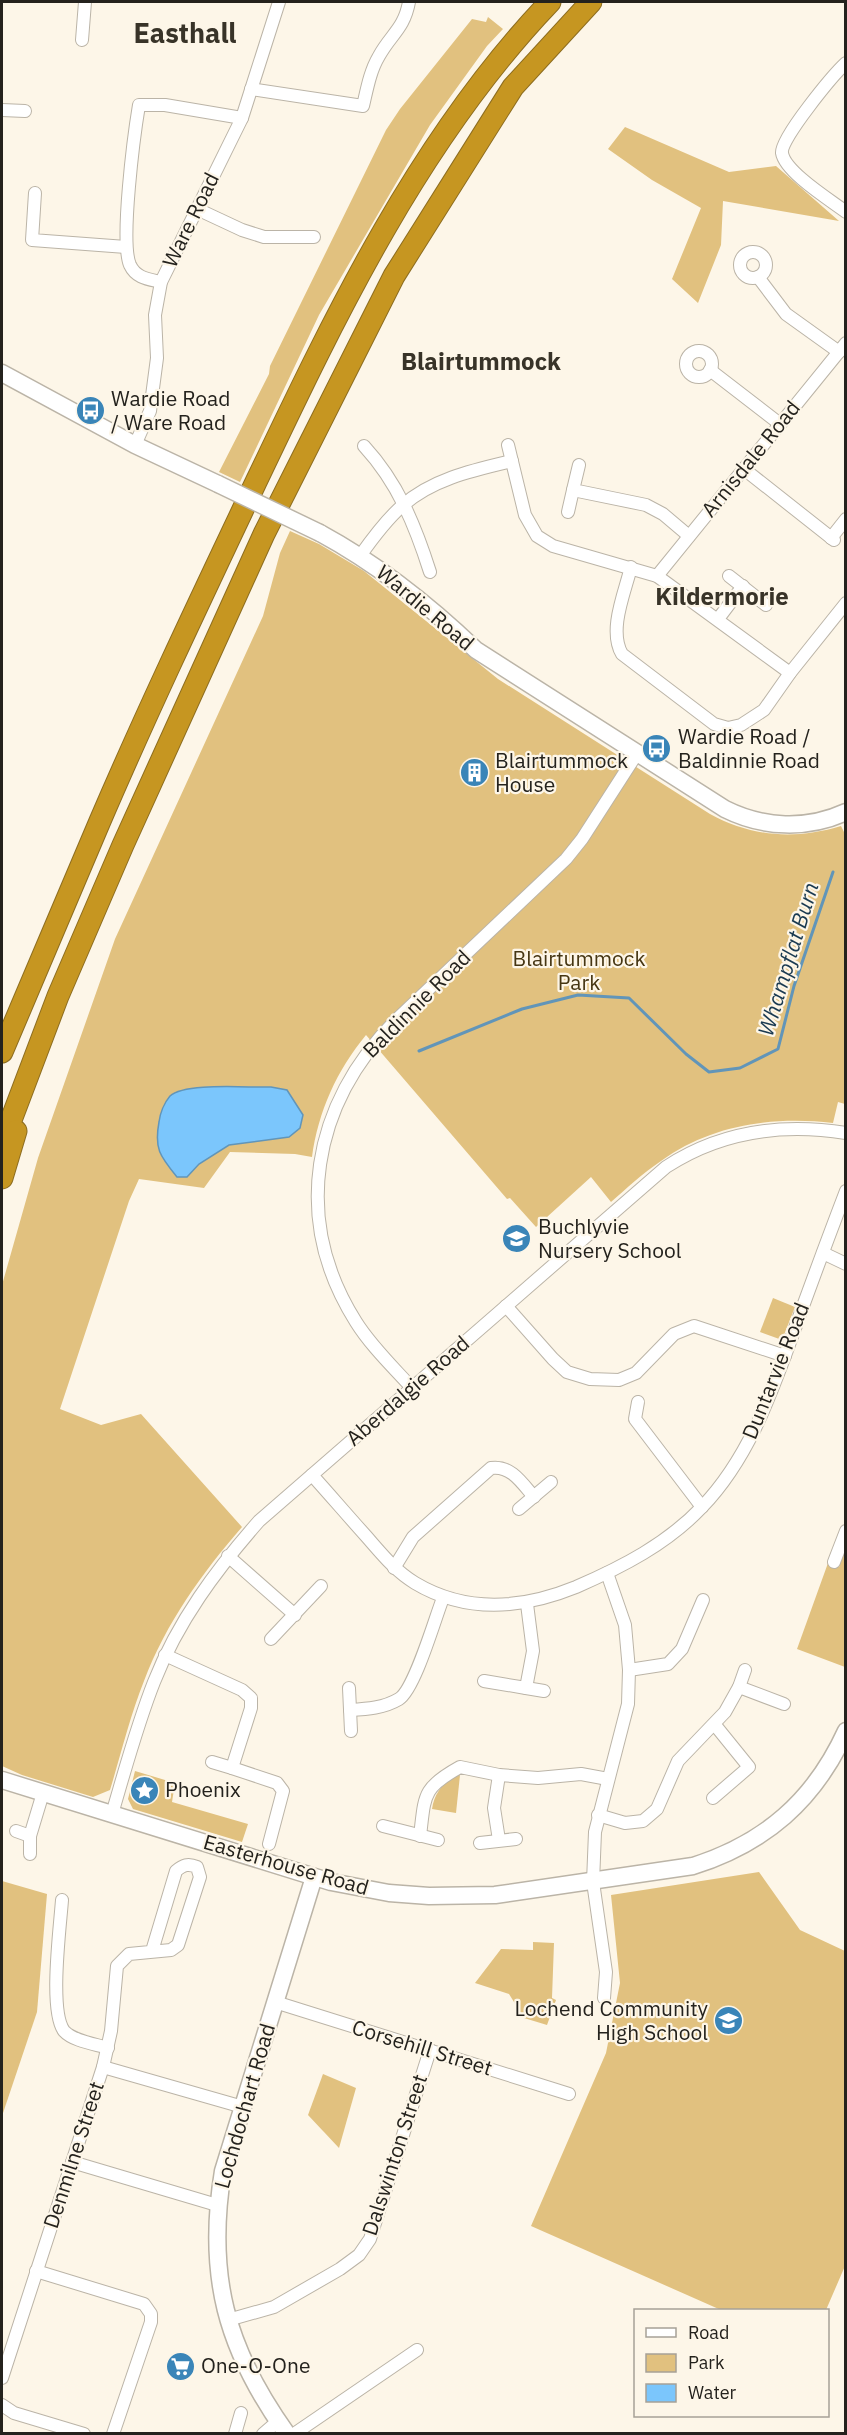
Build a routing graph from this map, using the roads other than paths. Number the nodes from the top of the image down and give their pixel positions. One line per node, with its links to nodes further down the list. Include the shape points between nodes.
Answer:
1 (85, 2): 6 (street)
2 (279, 2): 8 (street, Ware Road)
3 (409, 2): 8 (street, via 401,28 379,54 363,106)
4 (550, 2): 46 (highway, via 455,117 405,195 346,301 170,665)
5 (591, 2): 47 (highway, via 513,87 394,276 264,534)
6 (82, 40)
7 (846, 63): 14 (street, via 782,145 782,154 795,173)
8 (251, 88): 11 (street, Ware Road)
9 (2, 110): 10 (street)
10 (25, 111)
11 (242, 118): 13 (street, Ware Road); 16 (street, via 165,105 139,105)
12 (35, 193): 16 (street, via 32,240)
13 (197, 209): 15 (street, via 264,237); 18 (street, Ware Road)
14 (846, 212)
15 (314, 237)
16 (126, 247): 18 (street, via 130,266 139,277)
17 (758, 277): 19 (street, via 786,314)
18 (161, 282): 23 (street, Ware Road, via 155,315 157,358 150,411)
19 (842, 347): 22 (street, Arnisdale Road)
20 (710, 370): 22 (street)
21 (2, 373): 23 (street, Wardie Road)
22 (780, 424): 28 (street, Arnisdale Road)
23 (135, 445): 34 (street, Wardie Road, bridge)
24 (508, 445): 26 (street)
25 (364, 446): 30 (street, via 394,484)
26 (512, 461): 30 (street, via 440,482); 35 (street, via 525,515 537,536 553,546)
27 (579, 465): 29 (street)
28 (744, 469): 32 (street, via 832,539); 33 (street, Arnisdale Road)
29 (573, 490): 31 (street); 33 (street, via 646,505)
30 (402, 506): 34 (street); 36 (street, via 416,526)
31 (568, 512)
32 (846, 519)
33 (689, 536): 37 (street, Arnisdale Road)
34 (360, 556): 44 (street, Wardie Road, via 406,588 476,650)
35 (631, 567): 37 (street); 43 (street, via 617,626 619,648 626,658 714,724 728,728 741,725 764,710)
36 (430, 572)
37 (657, 576): 42 (street)
38 (729, 576): 39 (street)
39 (742, 586): 41 (street); 42 (street)
40 (846, 603): 43 (street)
41 (766, 605)
42 (718, 619): 43 (street)
43 (790, 673)
44 (638, 752): 45 (street, Wardie Road, via 725,809 747,818 802,825); 58 (street, Baldinnie Road, via 566,859 370,1047 343,1088 332,1117 323,1146 318,1187 320,1225 328,1261 356,1322)
45 (846, 812)
46 (31, 984): 48 (highway); 49 (highway)
47 (58, 996): 51 (highway); 52 (highway)
48 (2, 1052)
49 (2, 1060)
50 (846, 1133): 56 (street, Aberdalgie Road, via 780,1128 726,1138 700,1148 656,1174)
51 (2, 1144)
52 (2, 1178)
53 (846, 1191): 54 (street, Duntarvie Road)
54 (823, 1253): 55 (street); 57 (street, Duntarvie Road)
55 (846, 1264)
56 (506, 1306): 57 (street, via 567,1372 590,1379 619,1380 636,1373 674,1334 694,1326); 58 (street, Aberdalgie Road)
57 (785, 1356): 63 (street, Duntarvie Road, via 748,1443)
58 (412, 1388): 60 (street, Aberdalgie Road)
59 (638, 1402): 63 (street, via 635,1419)
60 (312, 1475): 66 (street, Aberdalgie Road, via 259,1521); 68 (street, Duntarvie Road)
61 (551, 1482): 62 (street)
62 (534, 1497): 64 (street); 68 (street, via 511,1471 500,1466 491,1468 412,1537)
63 (702, 1507): 69 (street, Duntarvie Road, via 633,1561)
64 (519, 1509)
65 (846, 1531): 67 (street)
66 (228, 1556): 74 (street); 76 (street, Aberdalgie Road, via 190,1609)
67 (834, 1562)
68 (394, 1568): 71 (street, Duntarvie Road)
69 (607, 1573): 73 (street, Duntarvie Road); 77 (street, via 625,1625)
70 (321, 1586): 74 (street)
71 (443, 1598): 73 (street, Duntarvie Road, via 488,1605); 85 (street, via 411,1685 400,1698 374,1709)
72 (703, 1600): 77 (street, via 682,1649 668,1664)
73 (527, 1604): 82 (street, via 533,1651)
74 (295, 1615): 75 (street)
75 (271, 1639)
76 (165, 1655): 90 (street, via 242,1690 251,1698); 96 (street, Aberdalgie Road, via 145,1704)
77 (629, 1670): 92 (street, via 628,1704)
78 (745, 1670): 80 (street)
79 (484, 1681): 82 (street)
80 (739, 1687): 84 (street); 86 (street)
81 (349, 1688): 85 (street)
82 (526, 1688): 83 (street)
83 (544, 1691)
84 (784, 1704)
85 (350, 1710): 87 (street)
86 (715, 1725): 95 (street, via 749,1767); 97 (street, via 678,1761 657,1809 643,1821 625,1823)
87 (351, 1731)
88 (846, 1731): 109 (street, Easterhouse Road, via 804,1798 769,1830 720,1857 693,1866)
89 (212, 1762): 90 (street)
90 (232, 1768): 106 (street, via 277,1783 283,1791)
91 (499, 1775): 92 (street, via 538,1778 580,1774); 101 (street, via 460,1767 436,1780 425,1799); 104 (street, via 494,1808)
92 (608, 1779): 97 (street)
93 (2, 1780): 94 (street, Easterhouse Road)
94 (43, 1793): 96 (street, Easterhouse Road); 100 (street)
95 (713, 1798)
96 (112, 1814): 108 (street, Easterhouse Road)
97 (598, 1815): 109 (street)
98 (383, 1826): 101 (street)
99 (16, 1831): 100 (street)
100 (30, 1836): 107 (street)
101 (420, 1836): 103 (street)
102 (516, 1839): 104 (street)
103 (438, 1840)
104 (499, 1840): 105 (street)
105 (480, 1842)
106 (269, 1844)
107 (30, 1854)
108 (314, 1877): 109 (street, Easterhouse Road, via 389,1893 429,1896 495,1895); 113 (street, Lochdochart Road)
109 (593, 1882): 112 (street, via 606,1972)
110 (62, 1900): 114 (street, via 59,2022 71,2036)
111 (152, 1951): 111 (street, Denmilne Street, via 176,1949 180,1942 200,1877 197,1867 183,1865 176,1871); 114 (street, Denmilne Street, via 129,1954 117,1965)
112 (603, 1998)
113 (275, 2002): 115 (street, Corsehill Street); 118 (street, Lochdochart Road)
114 (108, 2048): 116 (street, Denmilne Street)
115 (430, 2050): 117 (street, Corsehill Street); 122 (street, Dalswinton Street, via 370,2239 359,2255 274,2307)
116 (103, 2067): 118 (street); 119 (street, Denmilne Street)
117 (569, 2094)
118 (243, 2107): 120 (street, Lochdochart Road)
119 (72, 2162): 120 (street); 121 (street, Denmilne Street)
120 (217, 2205): 122 (street, Lochdochart Road, via 218,2267)
121 (36, 2271): 124 (street, Denmilne Street); 129 (street, via 144,2304 151,2314)
122 (228, 2320): 127 (street, Lochdochart Road, via 241,2356)
123 (417, 2350): 132 (street)
124 (2, 2378)
125 (2, 2405): 128 (street, via 14,2413)
126 (241, 2413): 130 (street)
127 (283, 2427): 131 (street)
128 (84, 2433)
129 (113, 2433)
130 (235, 2433)
131 (263, 2433)
132 (294, 2433)

